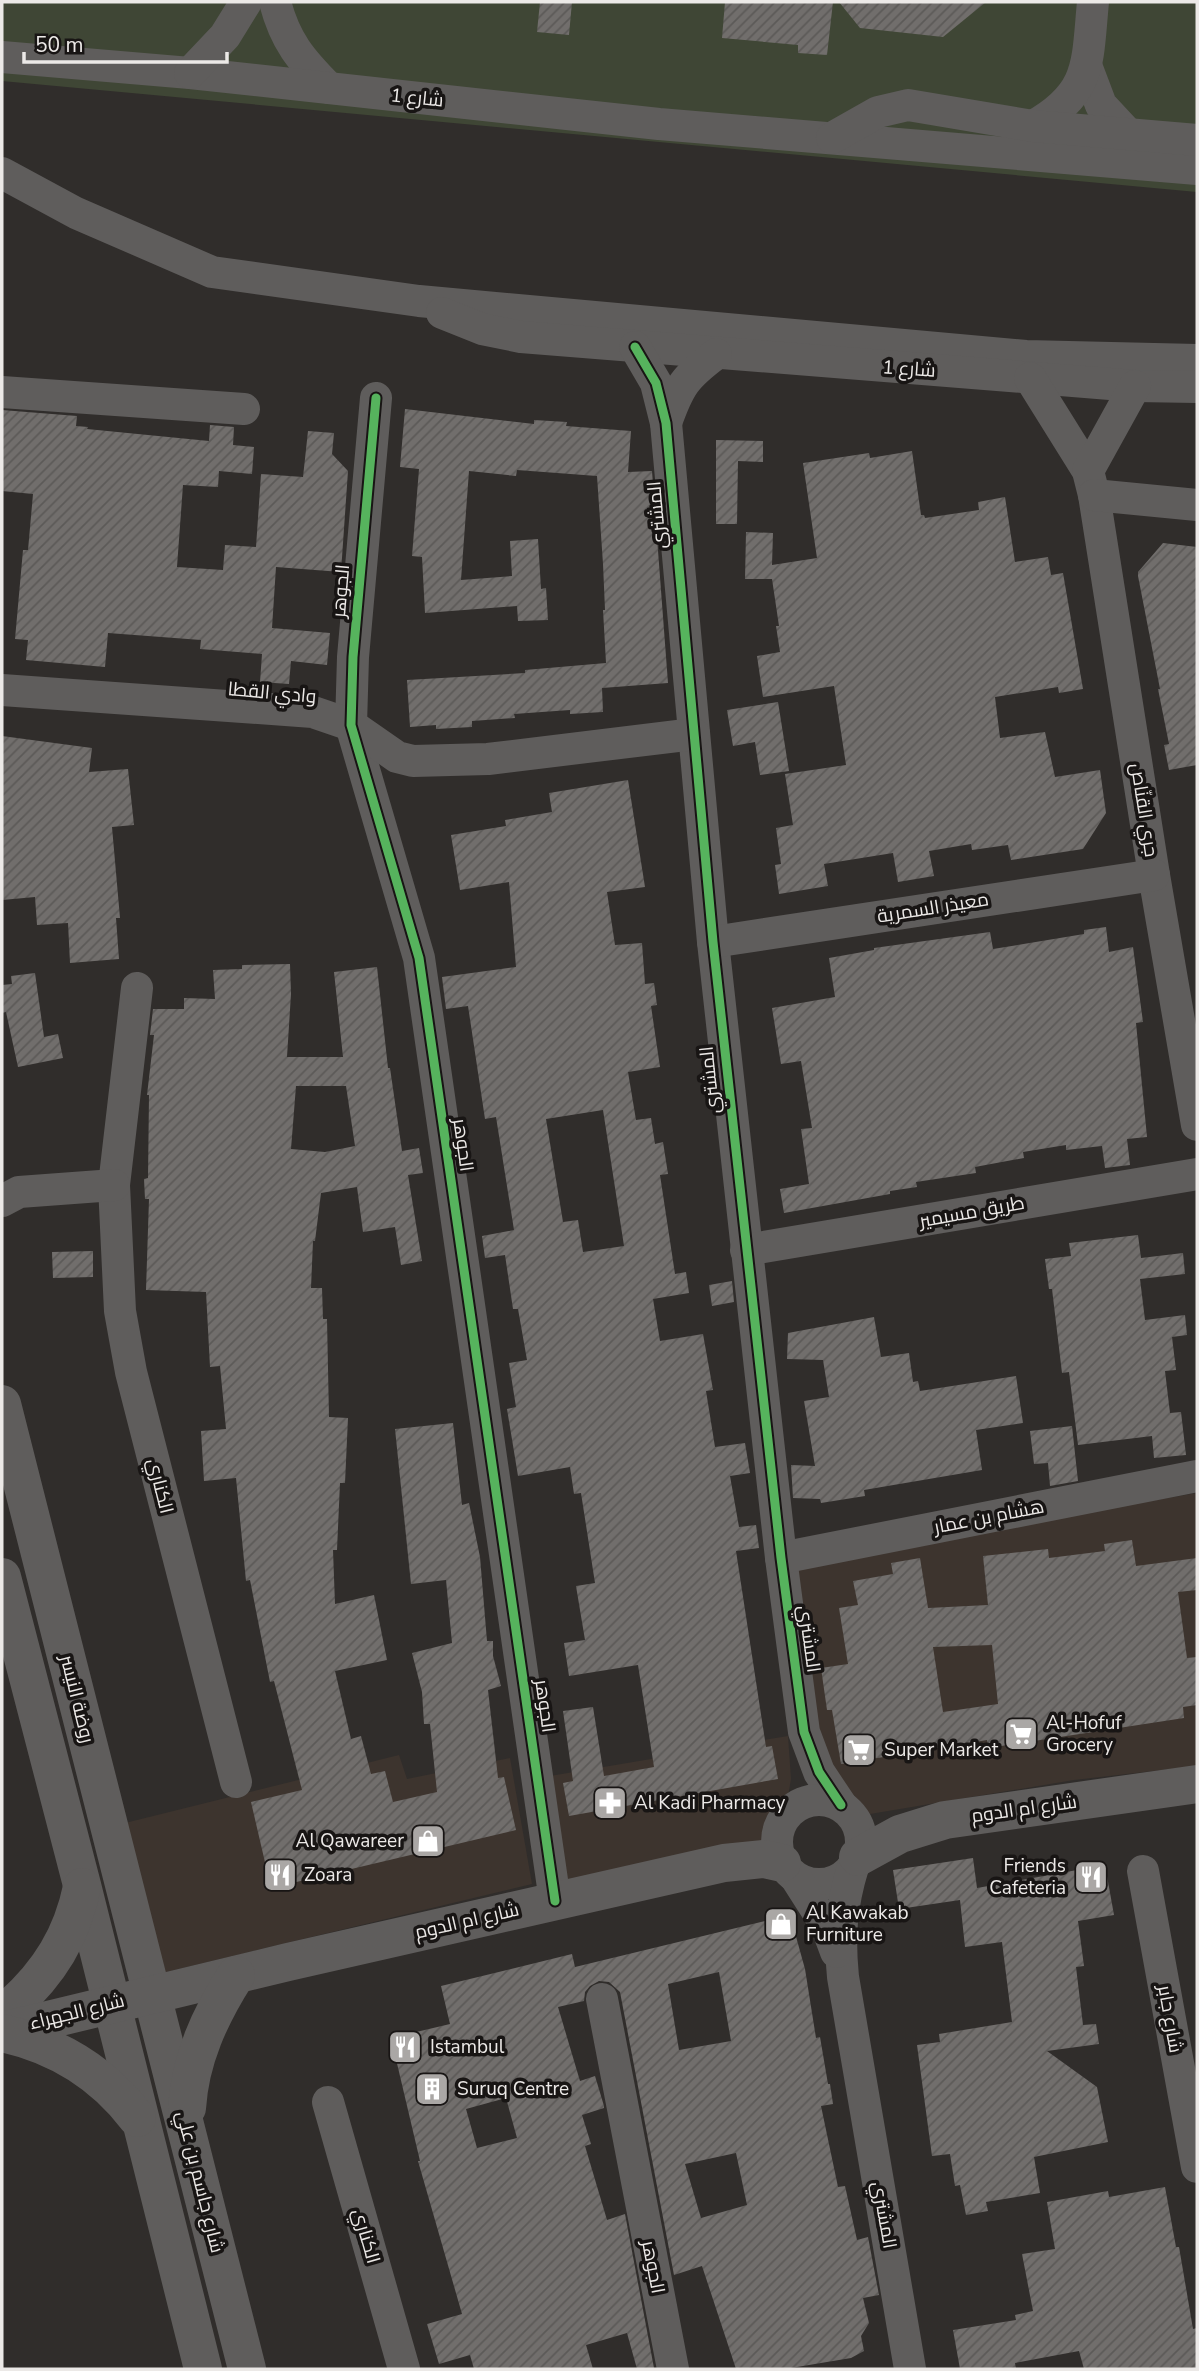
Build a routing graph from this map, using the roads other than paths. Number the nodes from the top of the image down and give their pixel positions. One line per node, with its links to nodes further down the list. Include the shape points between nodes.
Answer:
1 (246, 2): 6 (street, via 225,36)
2 (275, 2): 7 (street, via 281,24 301,59)
3 (1093, 2): 5 (street)
4 (2, 57): 6 (street, شارع 1)
5 (1087, 68): 8 (street, via 1069,101); 9 (street, via 1101,105)
6 (190, 73): 7 (street, شارع 1)
7 (329, 88): 10 (street, شارع 1)
8 (1032, 126): 9 (street); 10 (street, via 908,105 878,112)
9 (1128, 134): 11 (street)
10 (832, 138): 12 (street, شارع 1)
11 (1197, 140)
12 (1197, 169)
13 (2, 173): 14 (street, شارع 1, via 76,213 212,272)
14 (419, 301): 15 (street, شارع 1, via 482,329); 17 (street, شارع 1, via 1026,356)
15 (635, 347): 16 (street, شارع 1); 24 (street, المشتري, via 656,383)
16 (716, 354): 18 (street, شارع 1); 24 (street, المشتري, via 684,382)
17 (1197, 360)
18 (1030, 378): 19 (street, شارع 1); 25 (street, جري القنّاص)
19 (1135, 386): 20 (street, شارع 1); 25 (street)
20 (1197, 387)
21 (2, 393): 23 (street)
22 (376, 398): 28 (street, الجوهر)
23 (244, 409)
24 (666, 423): 29 (street, المشتري)
25 (1091, 483): 26 (street); 30 (street, جري القنّاص)
26 (1197, 505)
27 (2, 690): 28 (street, وادي القطا, via 313,712)
28 (351, 725): 29 (street, وادي القطا, via 397,757 413,761 488,759); 52 (street, الجوهر, via 419,958)
29 (694, 734): 31 (street, المشتري)
30 (1154, 875): 31 (street, معيذر السمرية); 33 (street, جري القنّاص)
31 (713, 942): 38 (street, المشتري)
32 (137, 988): 36 (street, الكناري)
33 (1193, 1072): 34 (street, جري القنّاص)
34 (1197, 1125)
35 (1197, 1174): 38 (street, طريق مسيمير)
36 (114, 1185): 37 (street); 44 (street, الكناري, via 120,1311 131,1372)
37 (8, 1193)
38 (746, 1250): 41 (street, المشتري)
39 (2, 1405): 55 (street, روضة النيسر)
40 (1197, 1476): 41 (street, هشام بن عمار)
41 (781, 1558): 43 (street, المشتري)
42 (2, 1577): 51 (street)
43 (804, 1732): 46 (street, المشتري, via 819,1772); 47 (street, المشتري, via 802,1772)
44 (236, 1782)
45 (1197, 1784): 48 (street, شارع ام الدوم, via 945,1820 900,1834)
46 (841, 1805): 47 (street, via 816,1799); 48 (street, via 857,1822 861,1845)
47 (792, 1809): 49 (street, via 779,1828 778,1852)
48 (855, 1862): 49 (street, via 833,1882 821,1884); 54 (street, المشتري, via 841,1922)
49 (789, 1870): 52 (street, شارع ام الدوم, via 764,1859 724,1863); 54 (street, المشتري, via 826,1925)
50 (1143, 1871): 62 (street, شارع جابر)
51 (82, 1885): 56 (street); 58 (street, via 59,1953)
52 (555, 1901): 53 (street, شارع ام الدوم)
53 (236, 1975): 55 (street, شارع ام الدوم); 61 (street, via 195,2058)
54 (843, 1977): 67 (street, المشتري)
55 (151, 1985): 56 (street, شارع الجهراء); 61 (street, شارع جاسم بن علي)
56 (109, 1995): 58 (street, شارع الجهراء); 60 (street)
57 (602, 1999): 66 (street, الجوهر)
58 (4, 2020): 60 (street, via 26,2038 80,2063 118,2095)
59 (328, 2102): 65 (street, الكناري)
60 (142, 2125): 63 (street)
61 (186, 2128): 64 (street, شارع جاسم بن علي)
62 (1197, 2167)
63 (203, 2369)
64 (247, 2369)
65 (404, 2369)
66 (673, 2369)
67 (910, 2369)

